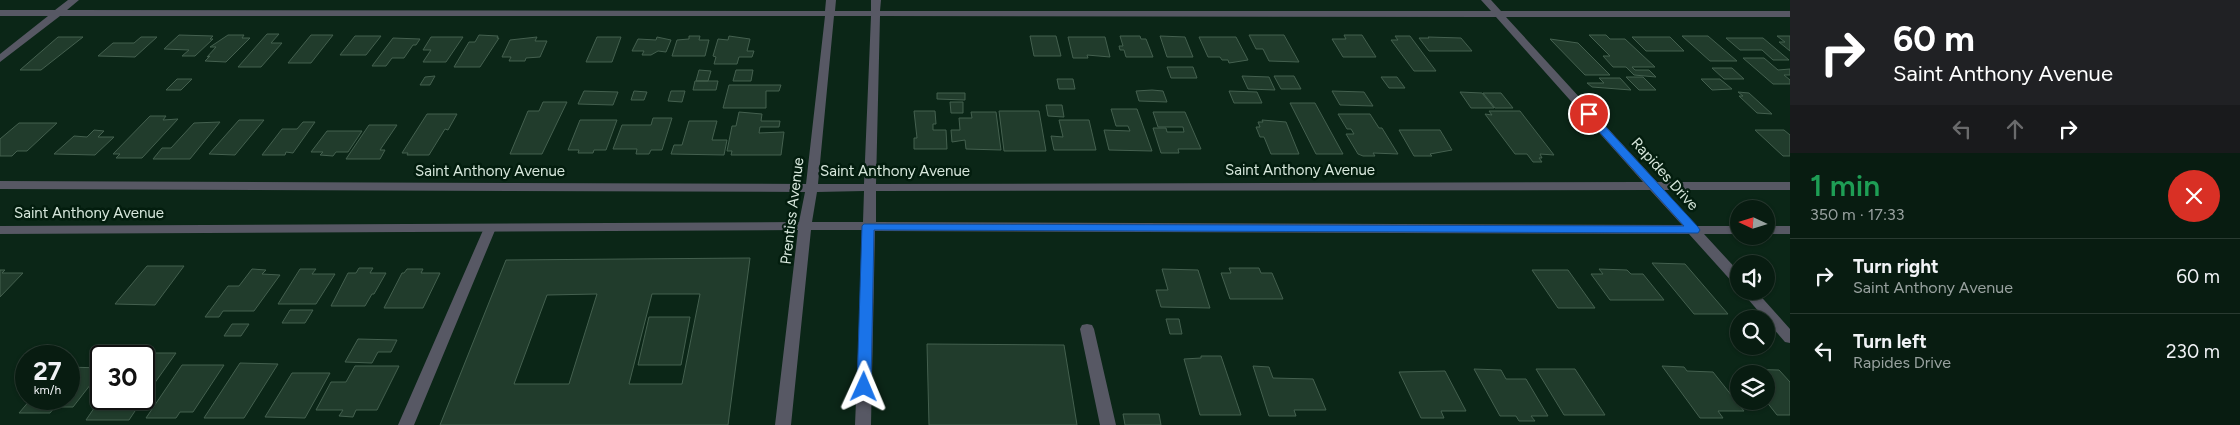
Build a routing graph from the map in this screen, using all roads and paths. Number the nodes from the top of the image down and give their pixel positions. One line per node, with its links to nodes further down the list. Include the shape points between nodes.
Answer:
1 (74, 0): 6 (street)
2 (831, 0): 7 (street, Prentiss Avenue)
3 (876, 0): 8 (street)
4 (1486, 0): 9 (street, Rapides Drive)
5 (0, 13): 6 (street)
6 (57, 13): 7 (street); 11 (street)
7 (830, 14): 8 (street); 15 (street, Prentiss Avenue)
8 (876, 14): 9 (street); 16 (street)
9 (1498, 14): 10 (street); 13 (street, Rapides Drive)
10 (1790, 14)
11 (0, 59)
12 (0, 184): 15 (street, Saint Anthony Avenue)
13 (1653, 186): 14 (street, Saint Anthony Avenue); 16 (street, Saint Anthony Avenue); 21 (street, Rapides Drive)
14 (1790, 186)
15 (812, 187): 16 (street, Saint Anthony Avenue); 17 (street, Prentiss Avenue)
16 (870, 187): 18 (street)
17 (805, 226): 18 (street, Saint Anthony Avenue); 19 (street, Saint Anthony Avenue); 30 (street, Prentiss Avenue)
18 (868, 226): 21 (street, Saint Anthony Avenue); 31 (street)
19 (490, 228): 20 (street, Saint Anthony Avenue); 29 (street)
20 (0, 230)
21 (1694, 230): 22 (street, Saint Anthony Avenue); 25 (street, Rapides Drive)
22 (1730, 230)
23 (1775, 230): 24 (street)
24 (1790, 230)
25 (1730, 271)
26 (1756, 300): 28 (street)
27 (1087, 329): 32 (street)
28 (1790, 338)
29 (406, 425)
30 (783, 425)
31 (863, 425)
32 (1108, 425)

